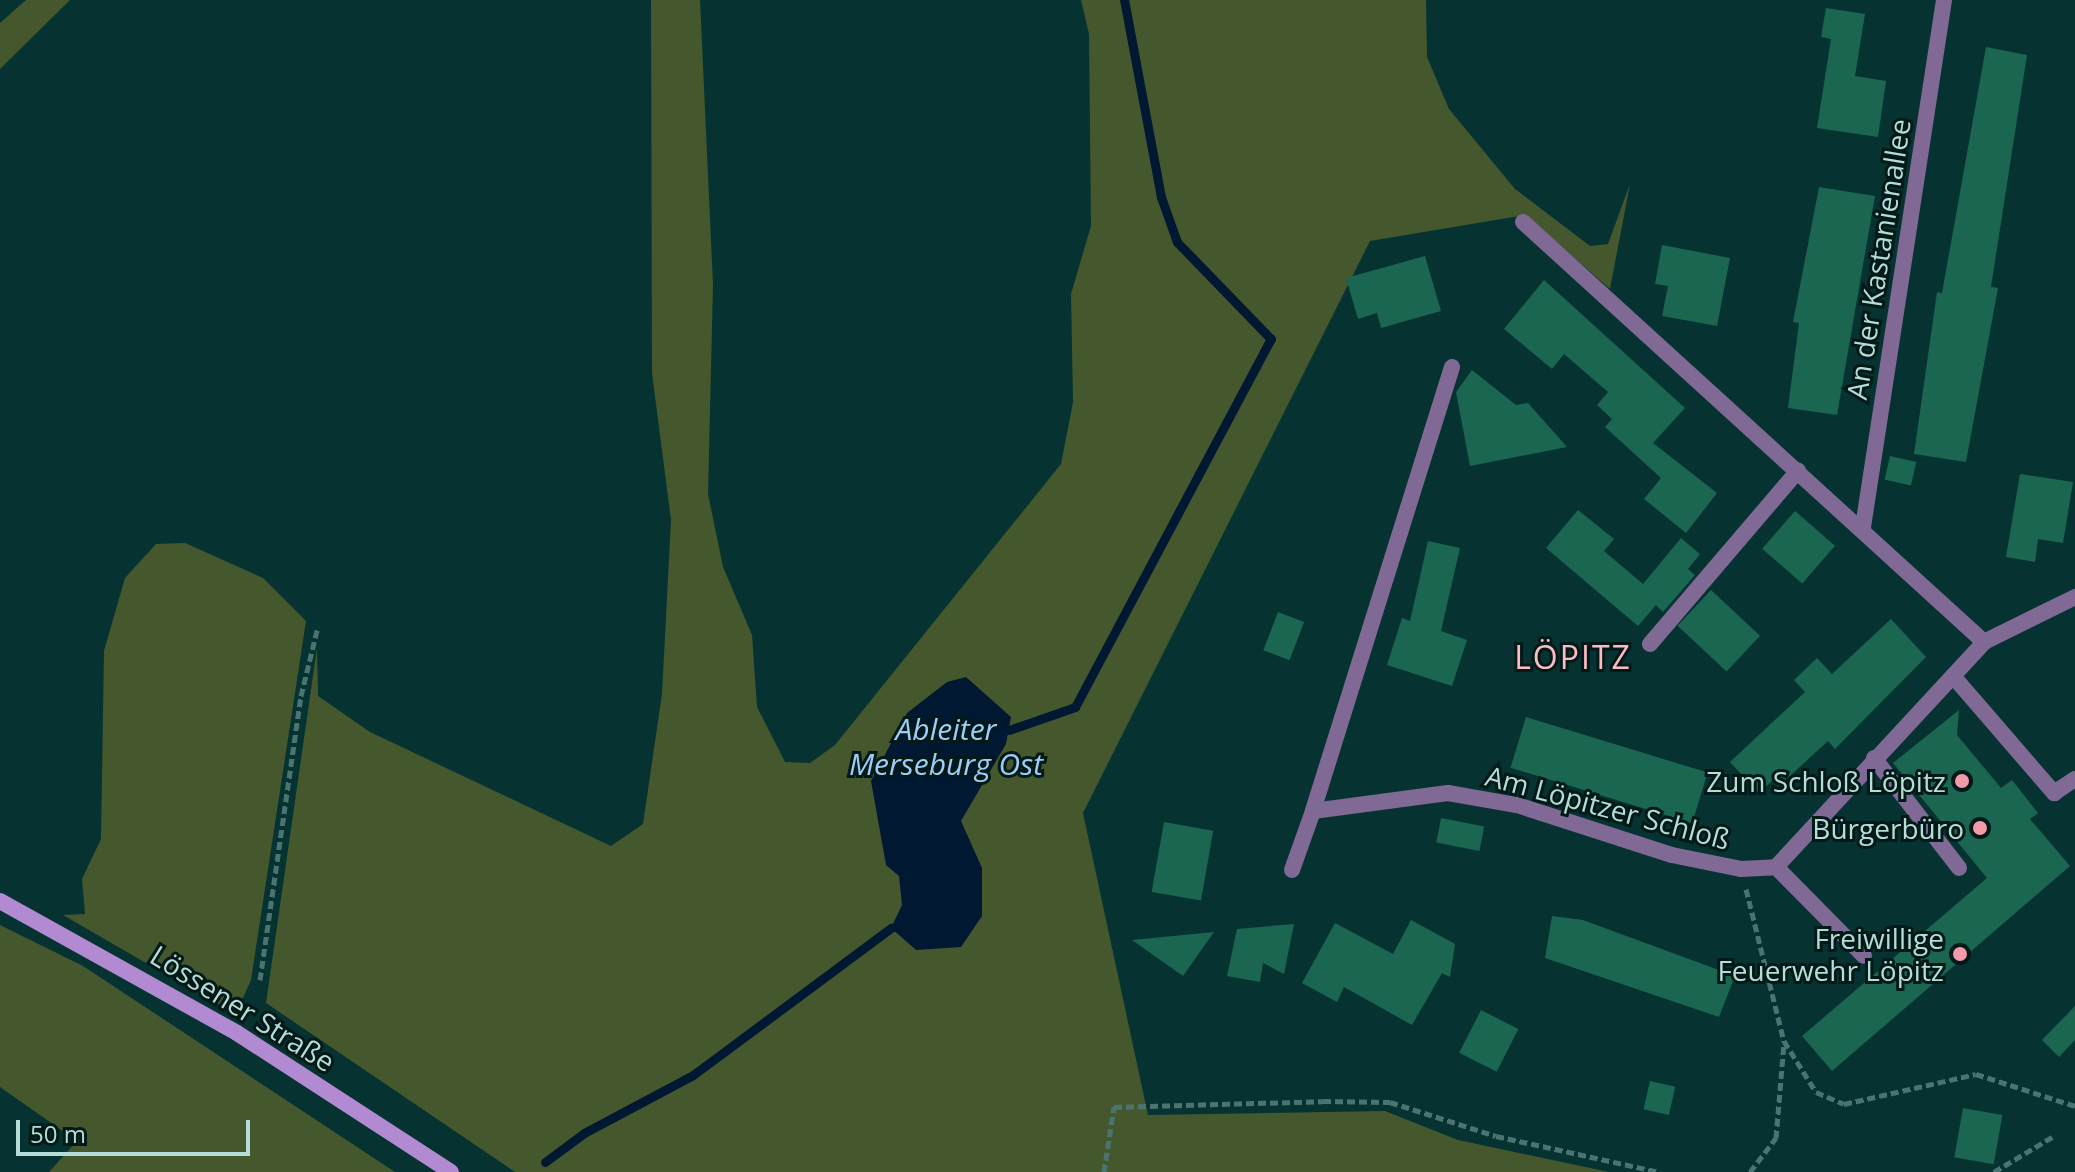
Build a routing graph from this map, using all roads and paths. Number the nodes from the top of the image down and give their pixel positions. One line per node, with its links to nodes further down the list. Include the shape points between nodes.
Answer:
1 (1944, 0): 5 (street, An der Kastanienallee)
2 (1523, 222): 4 (street)
3 (1452, 367): 13 (street)
4 (1798, 471): 5 (street); 9 (street)
5 (1863, 527): 8 (street)
6 (2075, 597): 8 (street)
7 (318, 626): 20 (path, via 301,696)
8 (1984, 642): 10 (street)
9 (1650, 644)
10 (1953, 676): 11 (street); 12 (street, via 2054,793)
11 (1874, 758): 14 (street); 15 (street)
12 (2075, 779)
13 (1313, 811): 16 (street, Am Löpitzer Schloß, via 1448,793 1517,805); 17 (street)
14 (1776, 867): 16 (street, Am Löpitzer Schloß); 19 (street)
15 (1959, 868)
16 (1741, 869): 21 (path)
17 (1292, 870)
18 (0, 901): 24 (street, Lössener Straße, via 225,1025)
19 (1864, 956)
20 (260, 980)
21 (1784, 1041): 22 (path, via 1816,1092 1844,1104 1976,1074); 27 (path, via 1776,1138)
22 (2075, 1106)
23 (2052, 1137): 28 (path)
24 (451, 1172)
25 (1104, 1172): 26 (path, via 1114,1107 1390,1102 1496,1136)
26 (1660, 1172)
27 (1750, 1172)
28 (1994, 1172)

